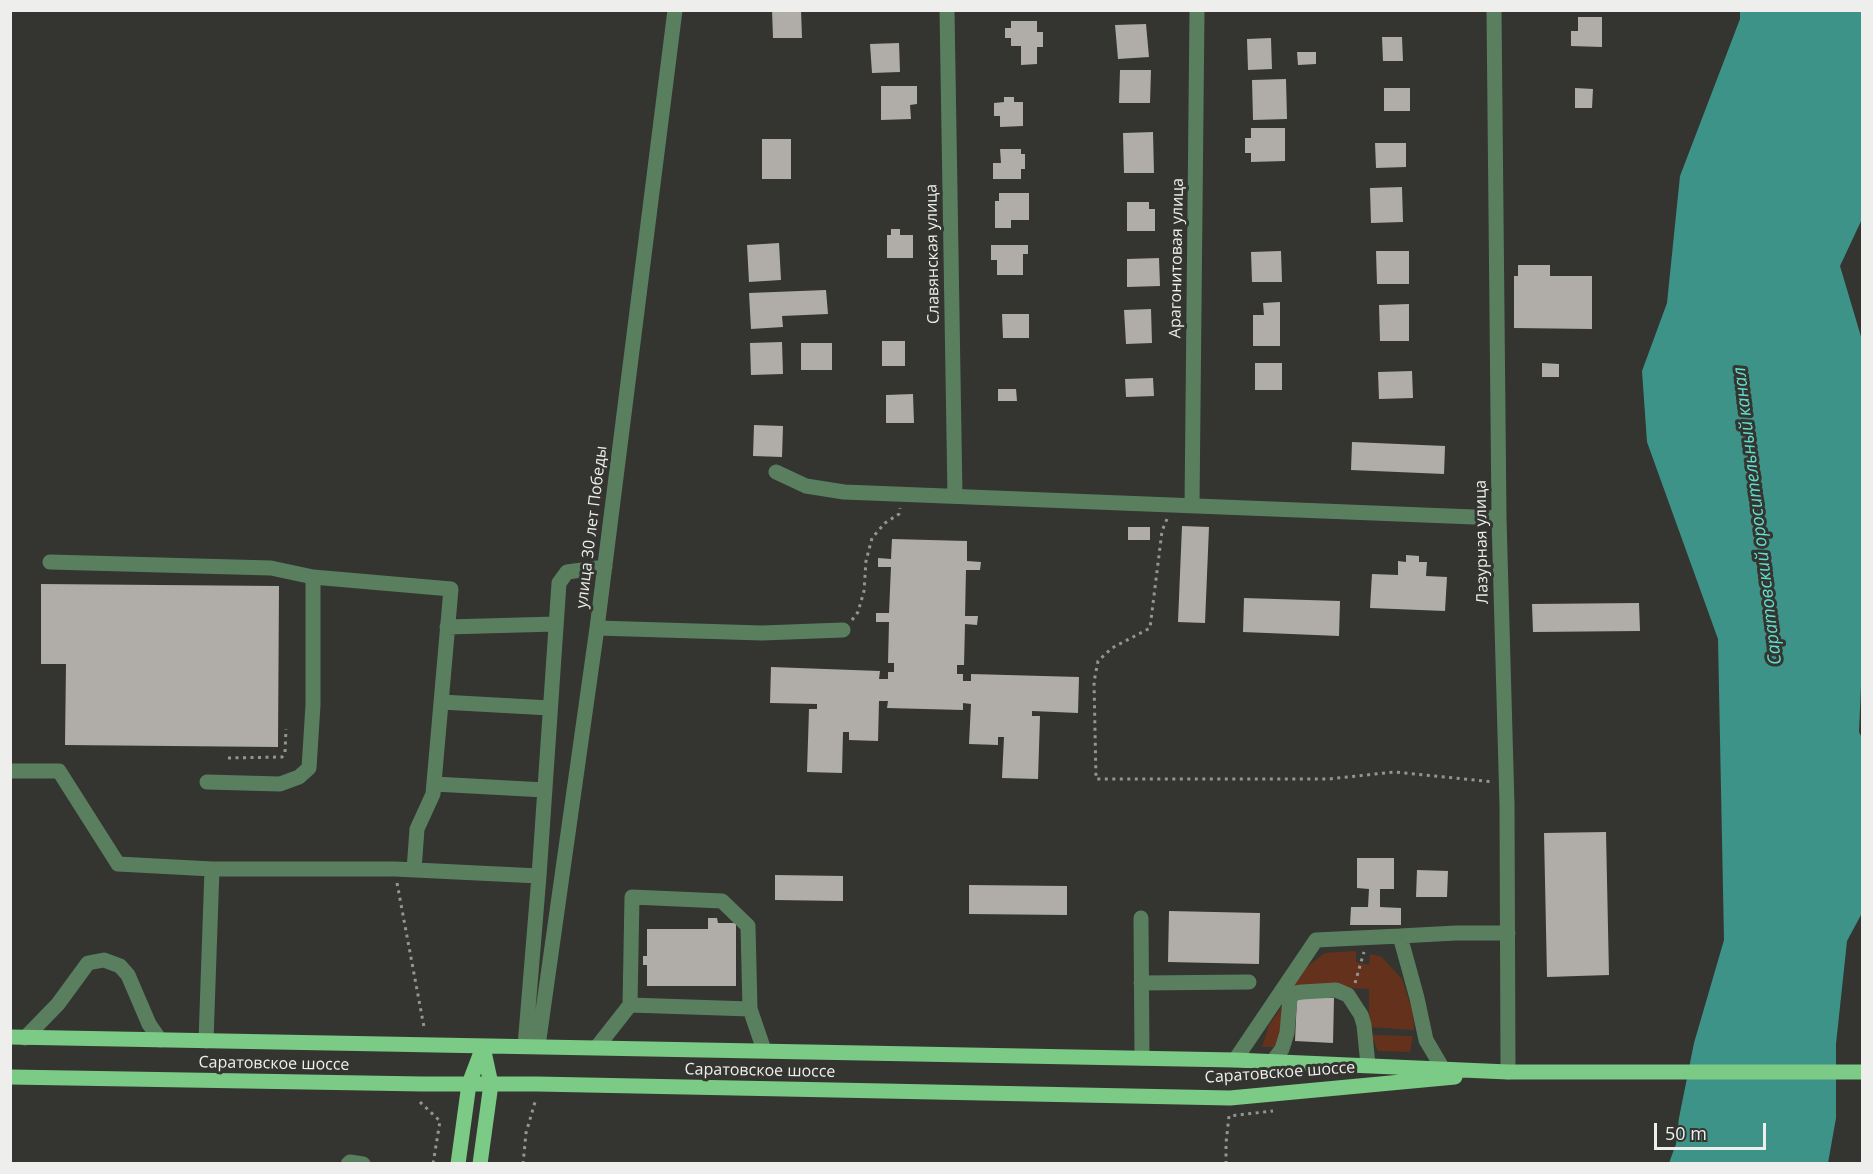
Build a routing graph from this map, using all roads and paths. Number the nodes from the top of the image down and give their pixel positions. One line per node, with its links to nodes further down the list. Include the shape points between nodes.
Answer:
1 (675, 10): 12 (street, улица 30 лет Победы)
2 (947, 10): 7 (street, Славянская улица)
3 (1197, 10): 9 (street, Арагонитовая улица)
4 (1494, 10): 10 (street, Лазурная улица)
5 (776, 472): 6 (street, via 806,486 834,491)
6 (903, 494): 7 (street); 17 (path, via 899,514 872,538 858,612)
7 (955, 496): 8 (street)
8 (1172, 506): 9 (street); 24 (path, via 1162,531 1150,628 1112,648 1098,661 1094,682 1096,778 1329,779 1394,772)
9 (1192, 506): 10 (street)
10 (1499, 518): 24 (street, Лазурная улица)
11 (50, 562): 13 (street, via 271,568)
12 (605, 567): 14 (street, via 567,572 559,583); 16 (street, улица 30 лет Победы)
13 (313, 577): 15 (street, via 451,588); 23 (street, via 309,768 299,777 280,784)
14 (556, 624): 15 (street); 19 (street)
15 (447, 627): 18 (street)
16 (597, 628): 17 (street, via 762,633); 44 (street, улица 30 лет Победы)
17 (843, 630)
18 (441, 702): 19 (street); 25 (street)
19 (550, 708): 26 (street)
20 (286, 729): 21 (path, via 282,757)
21 (228, 758)
22 (10, 771): 27 (street, via 59,771 118,864)
23 (207, 782)
24 (1506, 783): 32 (street, Лазурная улица)
25 (434, 784): 26 (street); 29 (street, via 417,829)
26 (544, 790): 30 (street)
27 (212, 869): 28 (street); 43 (street)
28 (395, 869): 29 (street); 40 (path)
29 (414, 870): 30 (street)
30 (538, 876): 44 (street)
31 (1141, 918): 35 (street)
32 (1508, 933): 34 (street); 53 (street, Лазурная улица)
33 (1367, 936): 34 (street); 37 (path, via 1362,965); 49 (street, via 1316,940)
34 (1400, 936): 52 (street, via 1426,1040)
35 (1141, 982): 36 (street); 48 (street)
36 (1249, 982)
37 (1348, 995): 50 (street, via 1336,990 1295,993 1290,998 1287,1034); 51 (street, via 1364,1024)
38 (630, 1005): 39 (street); 39 (street, via 632,897 722,901 748,926); 46 (street)
39 (750, 1009): 47 (street)
40 (424, 1027)
41 (18, 1038): 42 (main road, Саратовское шоссе); 42 (street, via 58,1004 88,963 104,960 120,966 128,975)
42 (160, 1040): 43 (main road, Саратовское шоссе)
43 (206, 1041): 45 (main road, Саратовское шоссе)
44 (531, 1046): 45 (main road, Саратовское шоссе); 46 (main road, Саратовское шоссе)
45 (483, 1047): 56 (main road); 57 (main road)
46 (597, 1047): 47 (main road, Саратовское шоссе)
47 (764, 1050): 48 (main road, Саратовское шоссе)
48 (1142, 1058): 49 (main road, Саратовское шоссе)
49 (1235, 1060): 50 (main road, Саратовское шоссе)
50 (1272, 1062): 51 (main road, Саратовское шоссе)
51 (1368, 1065): 52 (main road, Саратовское шоссе); 58 (main road)
52 (1443, 1069): 53 (main road, Саратовское шоссе)
53 (1508, 1072): 54 (main road, Саратовское шоссе); 58 (main road, Саратовское шоссе)
54 (1863, 1072)
55 (10, 1077): 56 (main road, Саратовское шоссе)
56 (469, 1084): 57 (main road, Саратовское шоссе); 65 (main road)
57 (491, 1084): 58 (main road, Саратовское шоссе, via 1230,1098); 66 (main road)
58 (1364, 1086)
59 (420, 1102): 64 (path, via 440,1121)
60 (535, 1102): 67 (path)
61 (1277, 1110): 68 (path, via 1229,1116)
62 (348, 1164): 63 (street)
63 (363, 1164)
64 (434, 1164)
65 (458, 1164)
66 (480, 1164)
67 (523, 1164)
68 (1226, 1164)

